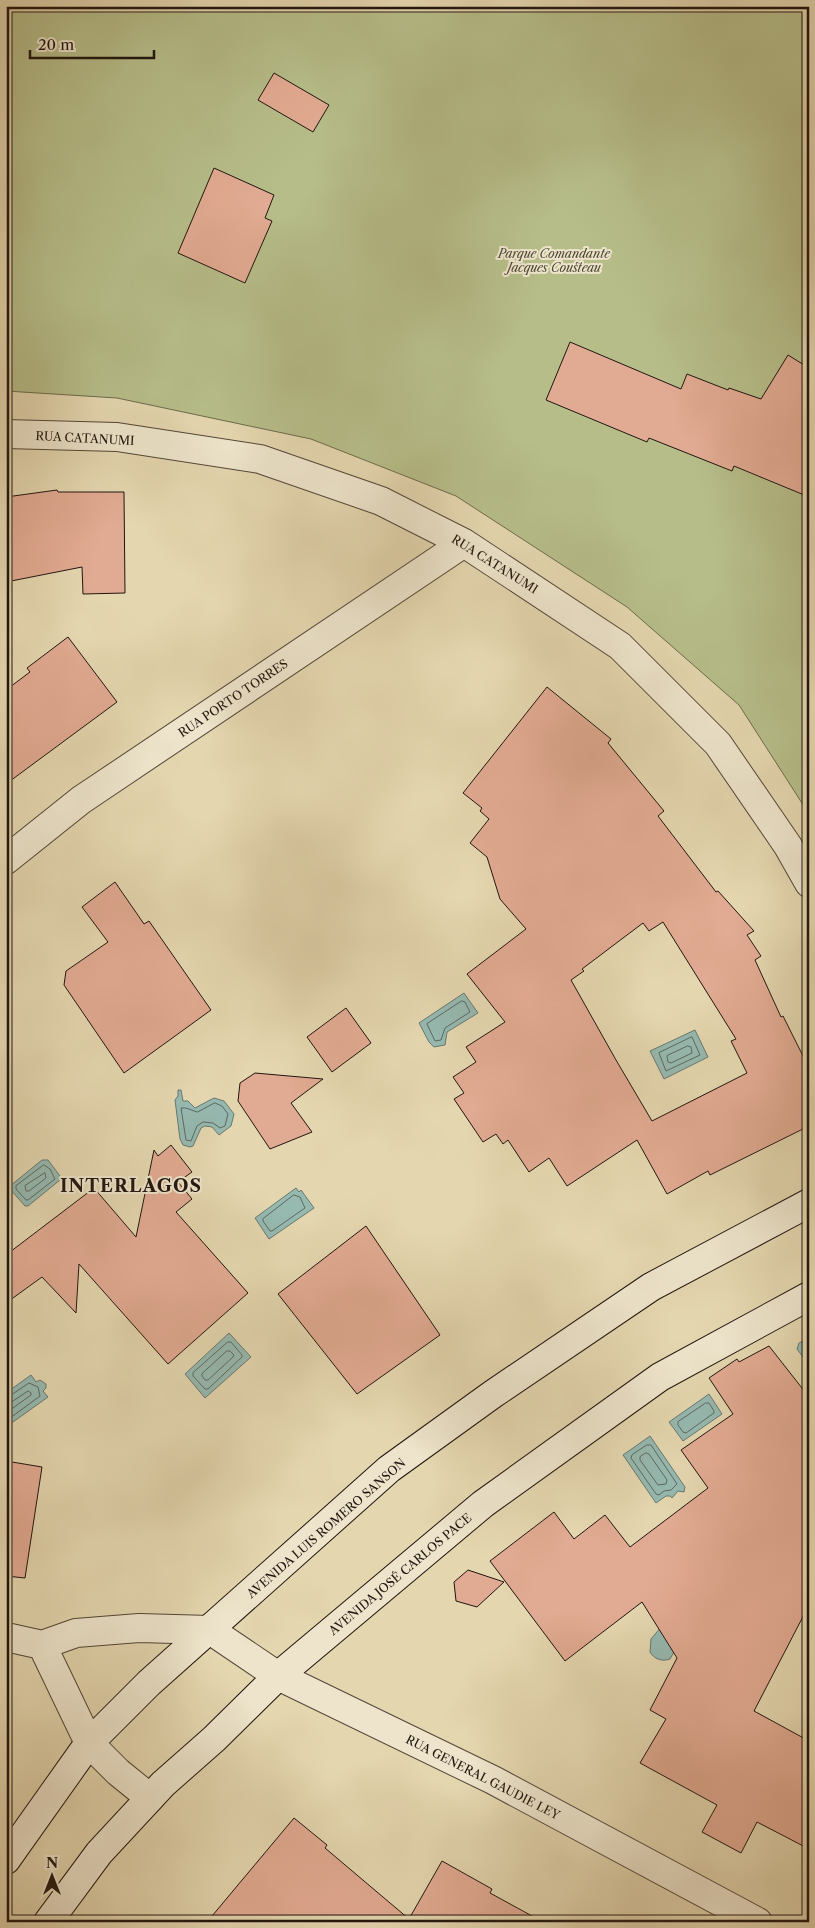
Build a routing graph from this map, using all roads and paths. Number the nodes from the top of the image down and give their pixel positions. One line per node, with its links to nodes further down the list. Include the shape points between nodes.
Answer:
1 (6, 434): 2 (street, RUA CATANUMI, via 117,438 260,459 381,501)
2 (464, 543): 3 (street, RUA PORTO TORRES, via 81,800); 4 (street, RUA CATANUMI, via 620,646 718,744)
3 (6, 860)
4 (809, 882)
5 (809, 1203): 7 (street, AVENIDA LUIS ROMERO SANSON, via 651,1287 493,1394 390,1469)
6 (809, 1296): 10 (street, AVENIDA JOSÉ CARLOS PACE, via 660,1377 483,1504)
7 (210, 1630): 9 (street, via 139,1628 76,1633); 10 (street, RUA GENERAL GAUDIE LEY); 11 (street, AVENIDA LUIS ROMERO SANSON, via 149,1682)
8 (6, 1637): 9 (street)
9 (42, 1645): 11 (street)
10 (278, 1676): 12 (street, AVENIDA JOSÉ CARLOS PACE); 14 (street, RUA GENERAL GAUDIE LEY, via 494,1780)
11 (89, 1743): 12 (street); 13 (street, AVENIDA LUIS ROMERO SANSON)
12 (150, 1798): 15 (street, AVENIDA JOSÉ CARLOS PACE, via 99,1853)
13 (6, 1860)
14 (742, 1918)
15 (48, 1922)

